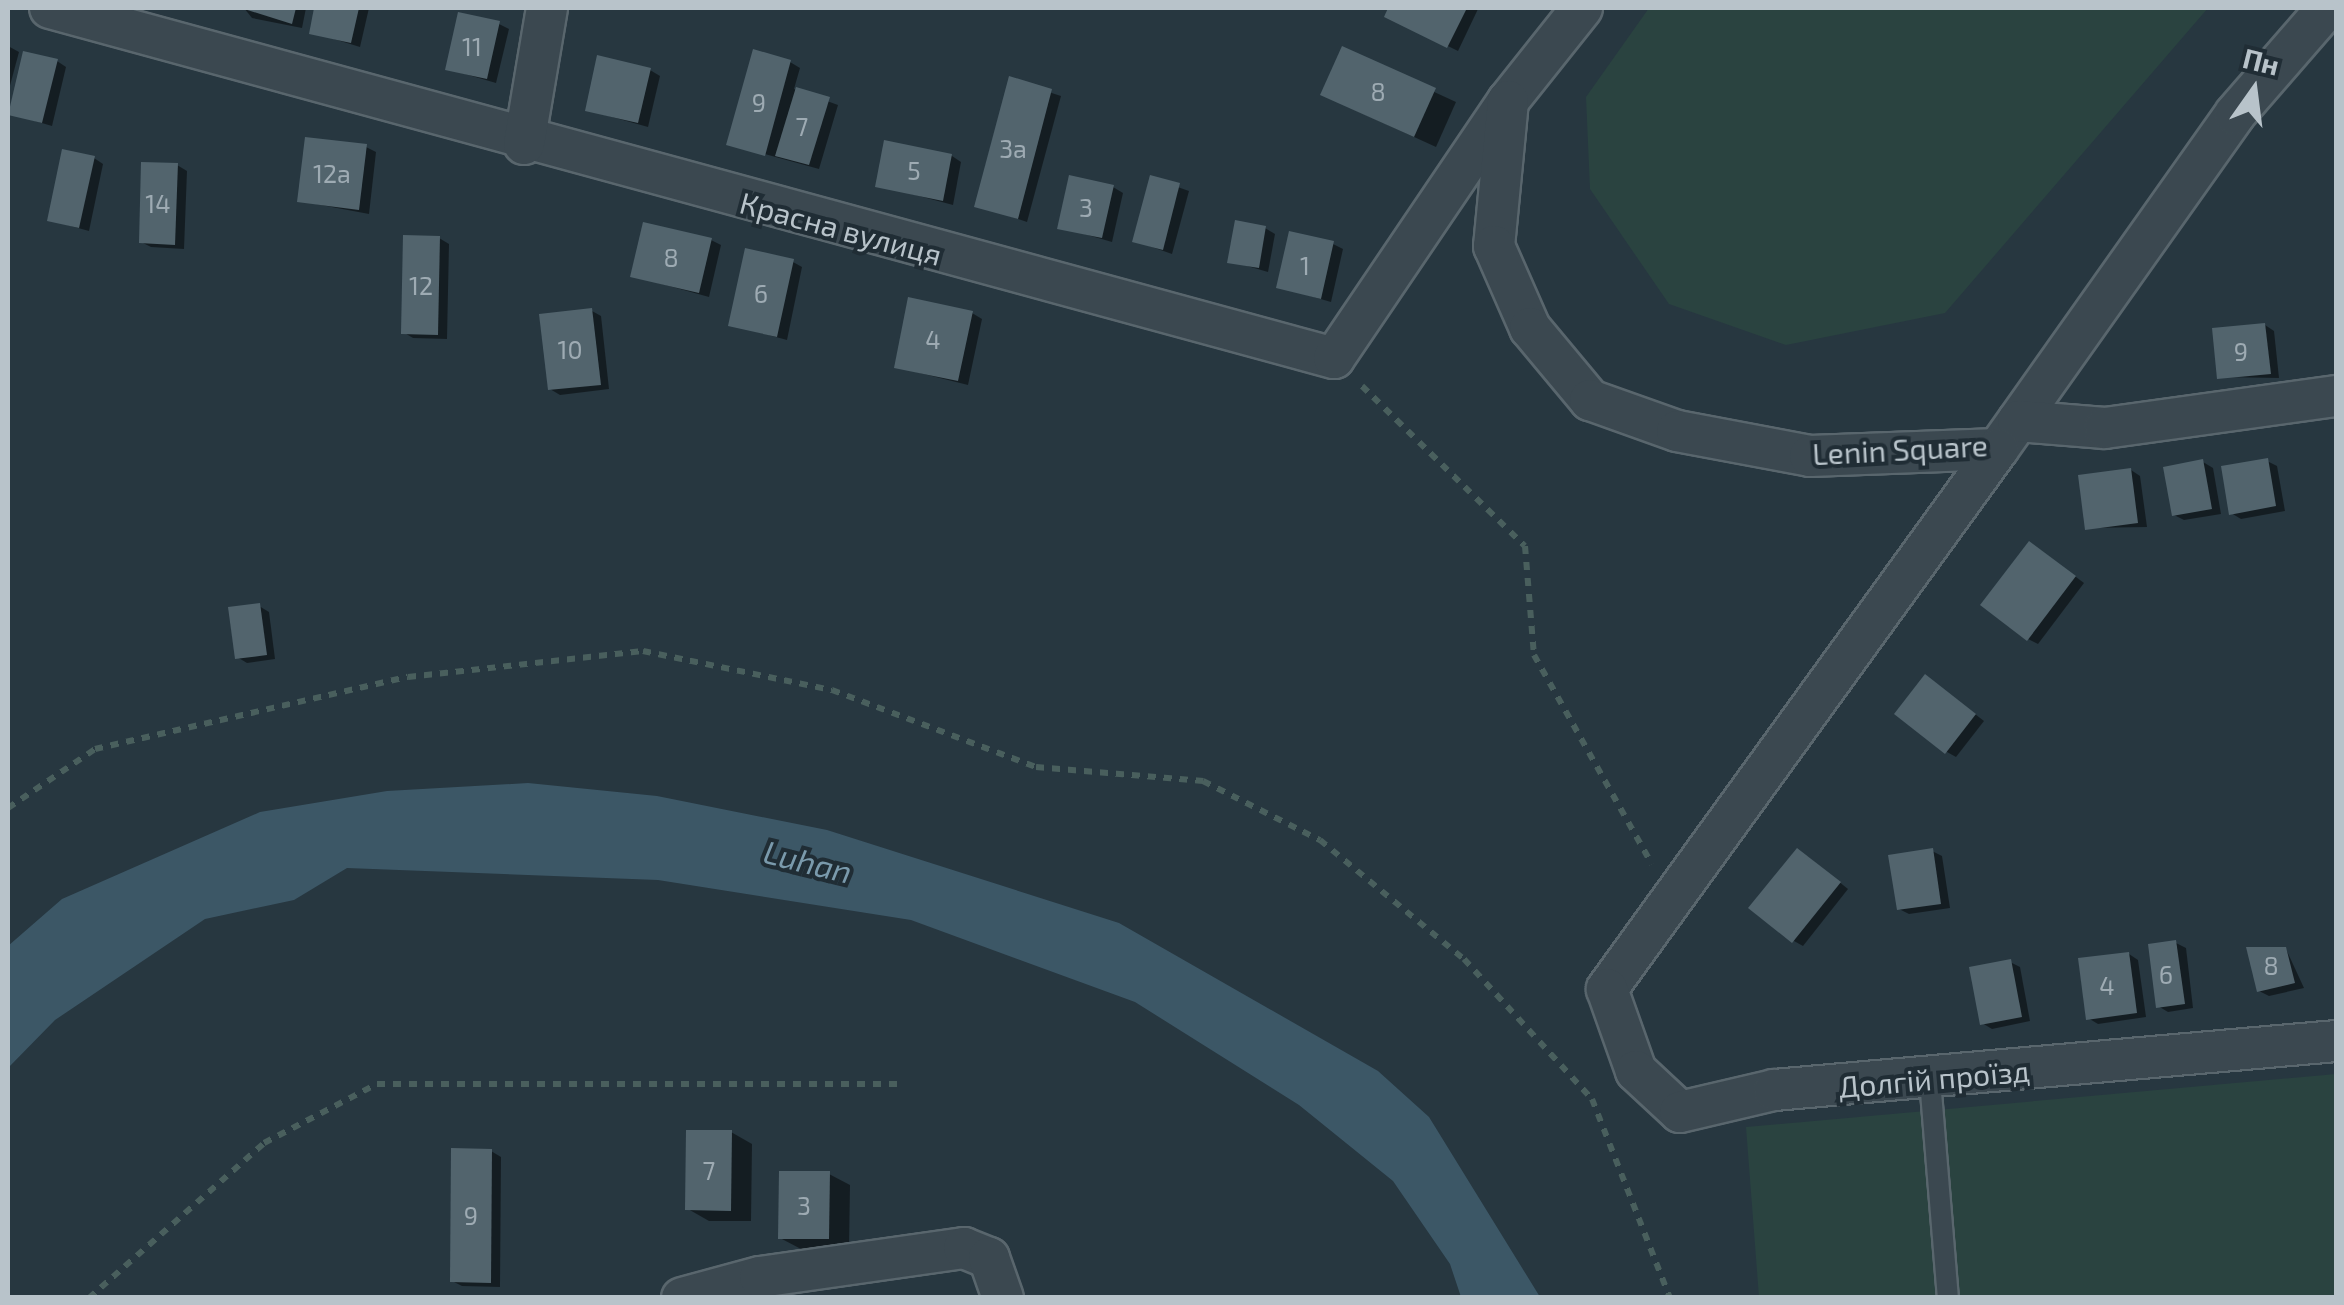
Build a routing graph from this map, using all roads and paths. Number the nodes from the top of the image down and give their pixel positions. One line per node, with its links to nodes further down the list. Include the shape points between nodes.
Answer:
1 (50, 8): 6 (street, Красна вулиця)
2 (547, 8): 6 (street)
3 (1582, 8): 5 (street)
4 (2326, 8): 9 (street, Lenin Square, via 2235,114)
5 (1508, 101): 7 (street); 9 (street, Lenin Square, via 1494,246 1530,328 1590,400 1677,431 1810,456)
6 (524, 144): 7 (street, Красна вулиця)
7 (1334, 358): 11 (path, via 1526,546 1534,654)
8 (2336, 396): 9 (street)
9 (2008, 435): 11 (street)
10 (8, 808): 18 (path, via 95,749 408,677 643,652 832,690 1036,768 1203,780 1320,840 1464,959 1592,1099)
11 (1672, 900): 13 (street, Долгій проїзд, via 1607,990 1636,1072 1680,1112 1774,1090)
12 (2336, 1041): 13 (street, Долгій проїзд)
13 (1930, 1080): 19 (lane)
14 (902, 1084): 15 (path, via 377,1084 264,1143)
15 (89, 1298)
16 (682, 1298): 17 (street, via 760,1276 964,1248 989,1258)
17 (1003, 1298)
18 (1670, 1298)
19 (1948, 1298)

